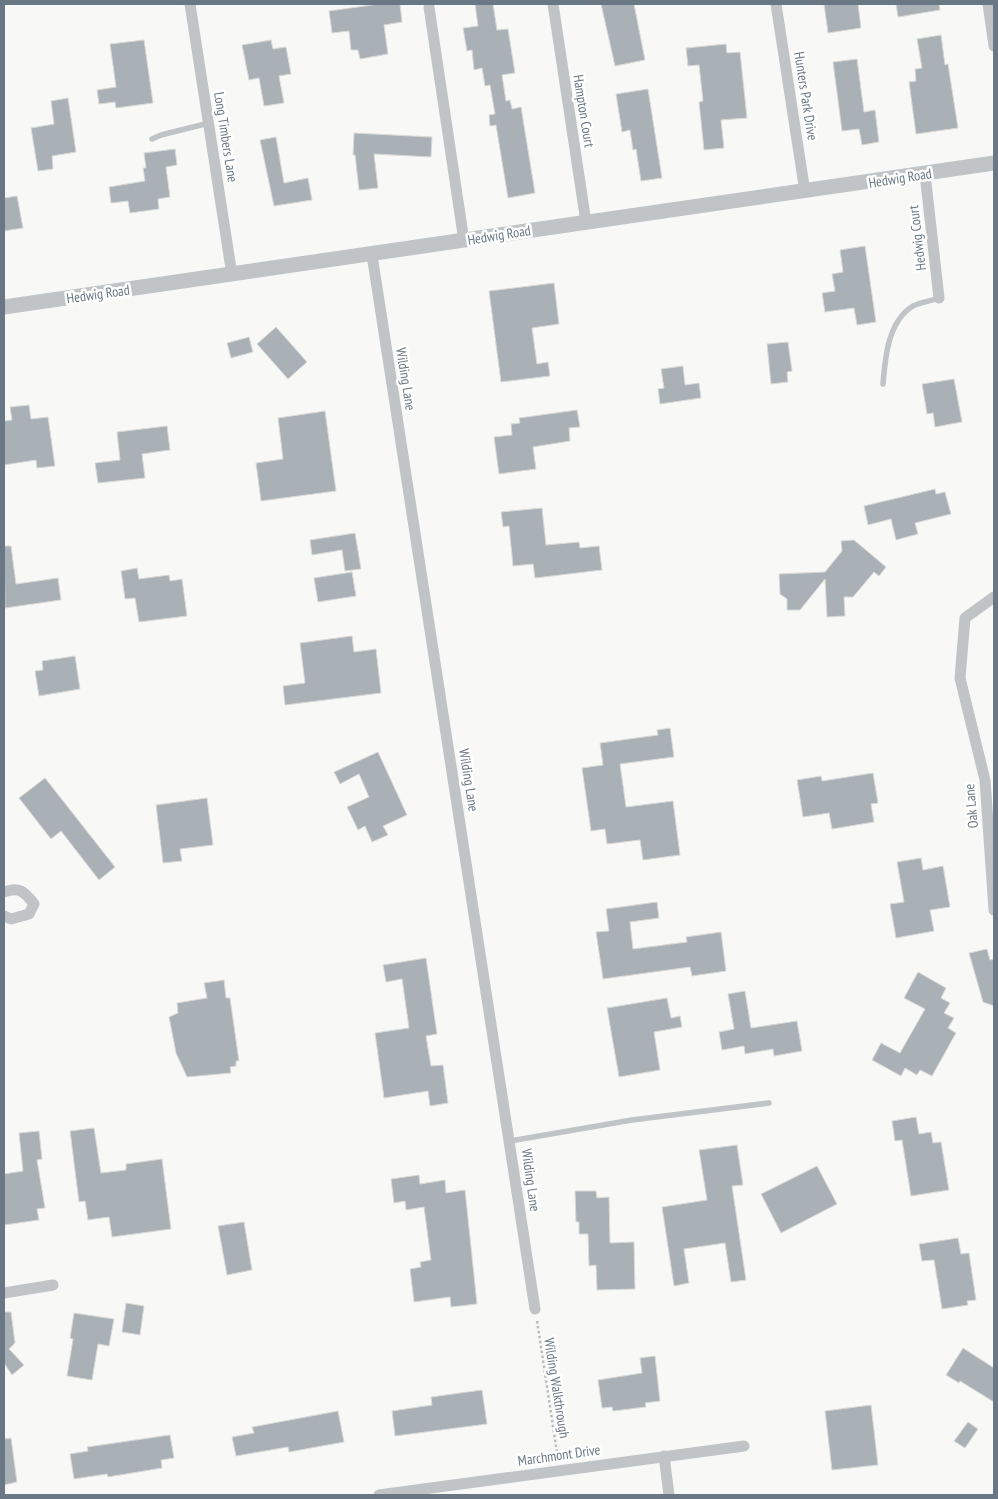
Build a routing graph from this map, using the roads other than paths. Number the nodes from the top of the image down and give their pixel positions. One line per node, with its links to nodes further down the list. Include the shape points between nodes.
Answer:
1 (190, 4): 7 (street, Long Timbers Lane)
2 (552, 4): 12 (street, Hampton Court)
3 (776, 4): 11 (street, Hunters Park Drive)
4 (988, 4): 6 (street)
5 (429, 7): 13 (street)
6 (994, 46)
7 (209, 123): 8 (lane); 15 (street, Long Timbers Lane)
8 (152, 139)
9 (994, 163): 10 (street, Hedwig Road)
10 (925, 174): 11 (street, Hedwig Road); 16 (street, Hedwig Court)
11 (805, 192): 12 (street, Hedwig Road)
12 (586, 222): 13 (street, Hedwig Road)
13 (464, 241): 14 (street, Hedwig Road)
14 (372, 255): 15 (street, Hedwig Road); 24 (street, Wilding Lane)
15 (232, 275): 17 (street, Hedwig Road)
16 (939, 298): 18 (lane, via 912,307 896,325 886,354)
17 (4, 308)
18 (883, 384)
19 (994, 597): 21 (street, Oak Lane, via 965,618 960,678 984,780)
20 (4, 892): 22 (street, via 18,889 26,893 34,904 30,914 12,919)
21 (994, 910)
22 (4, 916)
23 (768, 1103): 24 (lane)
24 (510, 1140): 27 (street, Wilding Lane)
25 (53, 1285): 26 (street)
26 (4, 1293)
27 (535, 1309)
28 (744, 1446): 29 (street, Marchmont Drive)
29 (664, 1456): 30 (street, Marchmont Drive); 31 (street)
30 (379, 1495)
31 (669, 1495)

